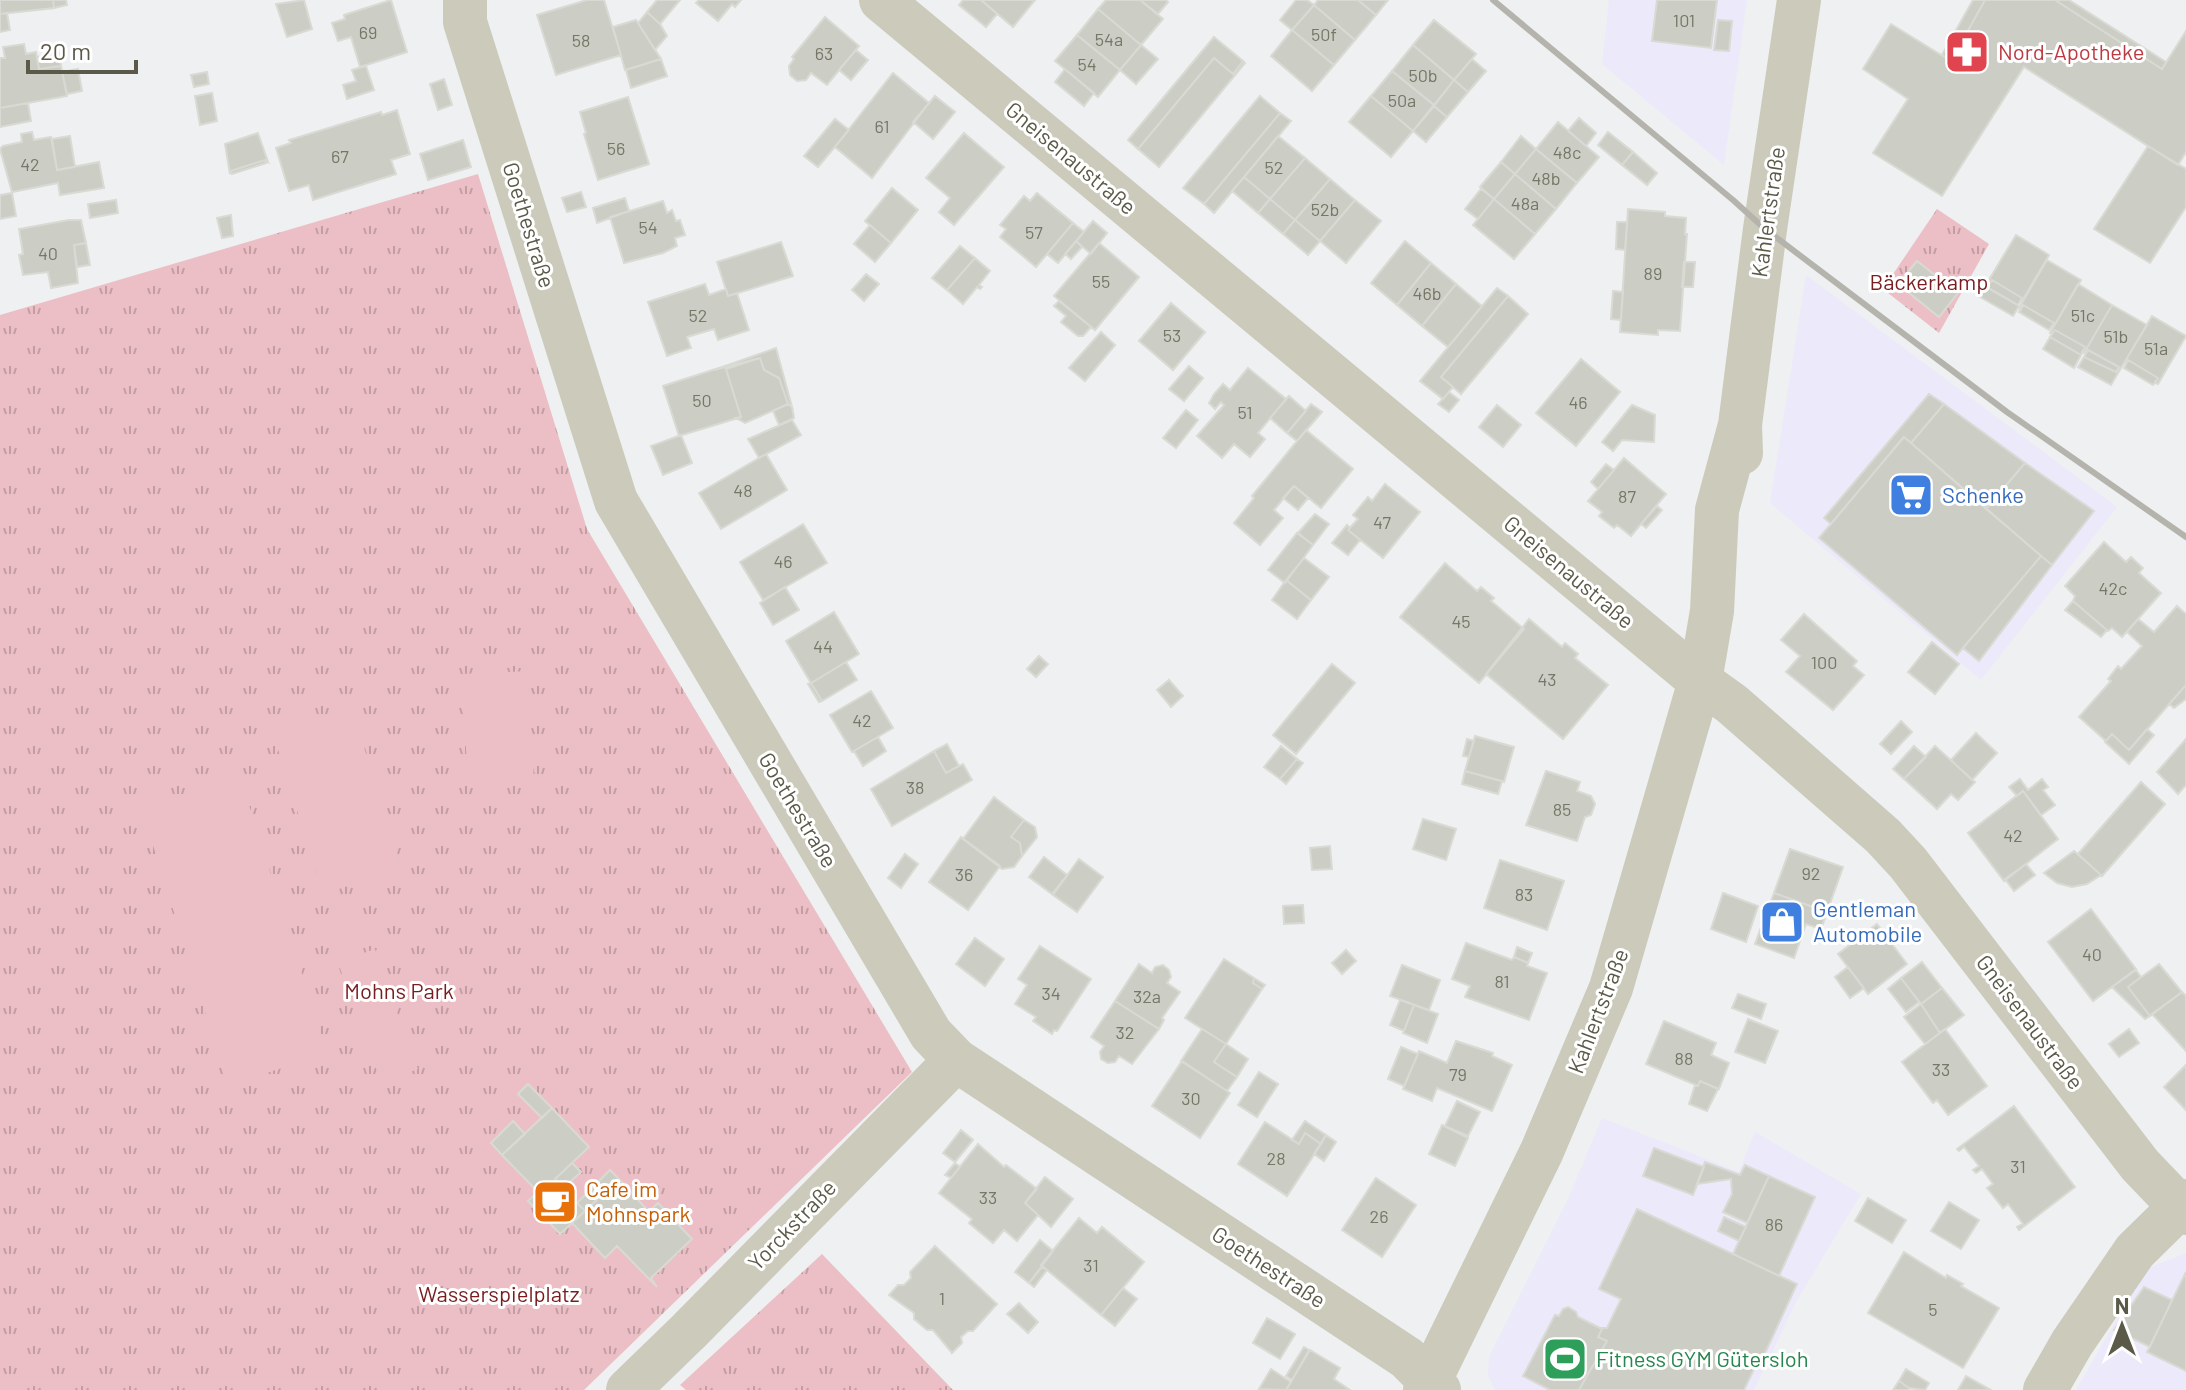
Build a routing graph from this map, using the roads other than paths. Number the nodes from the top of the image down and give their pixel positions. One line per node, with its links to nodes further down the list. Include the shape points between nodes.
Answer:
1 (465, 0): 5 (street, Goethestraße, via 465,22 616,501 931,1034)
2 (881, 0): 4 (street, Gneisenaustraße)
3 (1799, 0): 4 (street, Kahlertstraße, via 1740,425 1717,510 1712,611)
4 (1700, 681): 6 (street, Gneisenaustraße, via 1744,714 1908,863 2140,1165); 7 (street, Kahlertstraße, via 1611,988 1542,1151)
5 (956, 1060): 7 (street, Goethestraße, via 1407,1358); 8 (street, Yorckstraße)
6 (2184, 1207): 9 (street, via 2135,1251)
7 (1431, 1387)
8 (628, 1390)
9 (2045, 1390)

